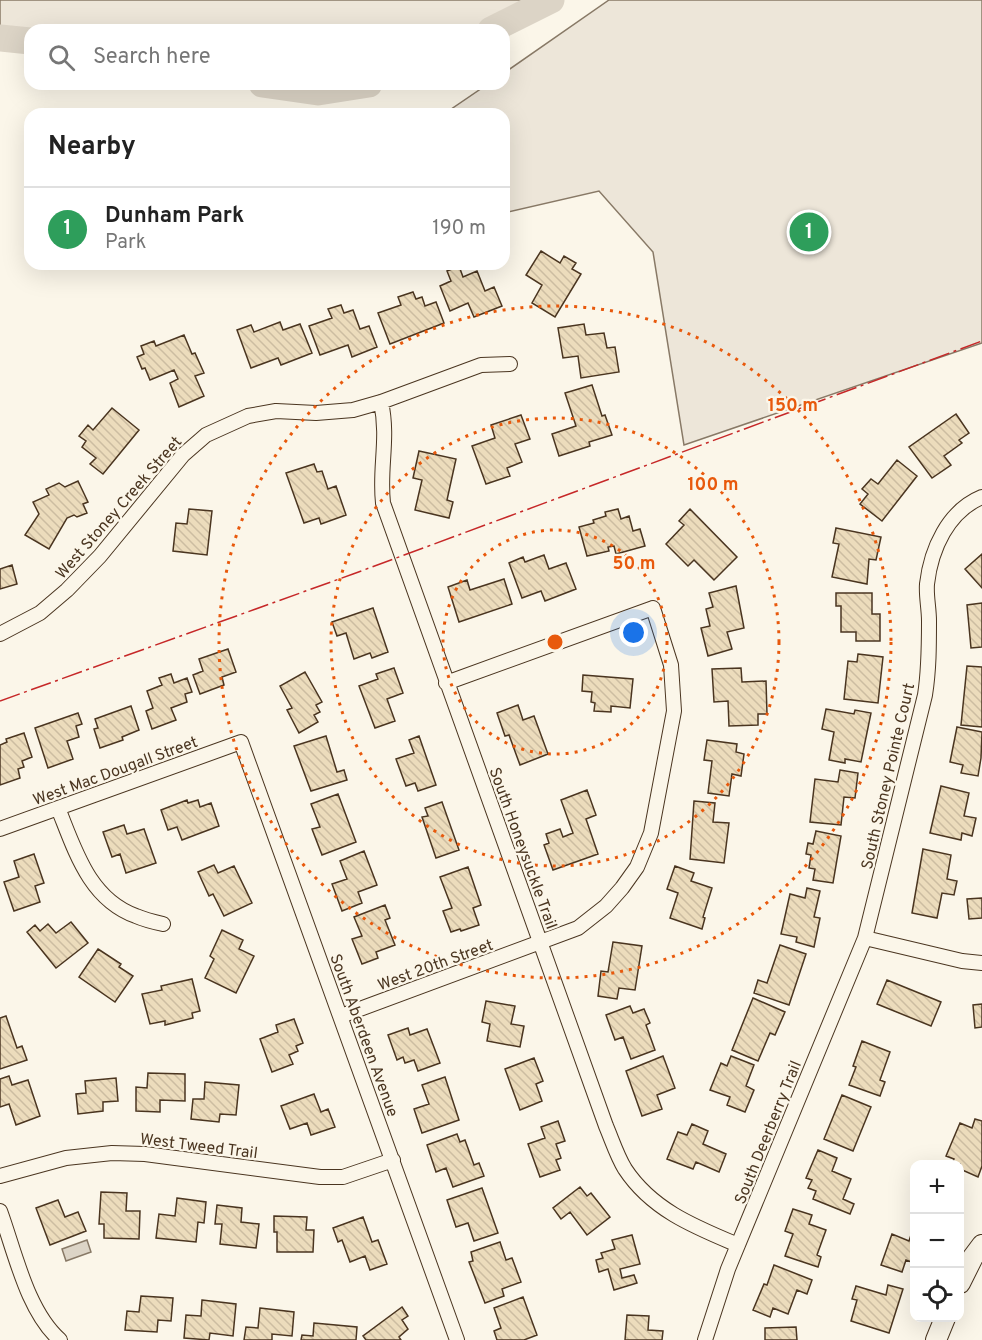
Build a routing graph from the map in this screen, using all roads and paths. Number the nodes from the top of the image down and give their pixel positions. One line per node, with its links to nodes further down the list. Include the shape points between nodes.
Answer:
1 (510, 364): 2 (street, West Stoney Creek Street, via 481,365)
2 (381, 402): 4 (street, West Stoney Creek Street, via 353,410 276,411 248,416 206,435 183,455 67,590 40,614); 5 (street, South Honeysuckle Trail, via 386,439 380,482 383,503)
3 (982, 497): 10 (street, South Stoney Pointe Court, via 960,512 934,549 927,585 929,669 925,695)
4 (0, 634)
5 (446, 683): 11 (street, South Honeysuckle Trail); 11 (street, West 20th Street, via 653,608 671,665 674,711 651,833 637,867 606,906 578,928)
6 (242, 742): 7 (street, West Mac Dougall Street); 13 (street, South Aberdeen Avenue)
7 (58, 808): 8 (street, West Mac Dougall Street); 9 (street, via 81,864 100,892 128,913)
8 (0, 829)
9 (163, 924)
10 (865, 938): 12 (street); 17 (street, South Deerberry Trail)
11 (541, 943): 13 (street, West 20th Street); 17 (street, South Honeysuckle Trail, via 625,1169 656,1203 687,1224)
12 (982, 963)
13 (341, 1016): 14 (street, South Aberdeen Avenue)
14 (393, 1160): 15 (street, West Tweed Trail, via 343,1178 112,1153 66,1158); 22 (street, South Aberdeen Avenue)
15 (0, 1176)
16 (0, 1211): 21 (street, via 35,1309)
17 (738, 1245): 23 (street, South Deerberry Trail)
18 (982, 1245): 19 (street)
19 (964, 1275)
20 (943, 1322): 24 (street)
21 (60, 1340)
22 (457, 1340)
23 (705, 1340)
24 (936, 1340)

